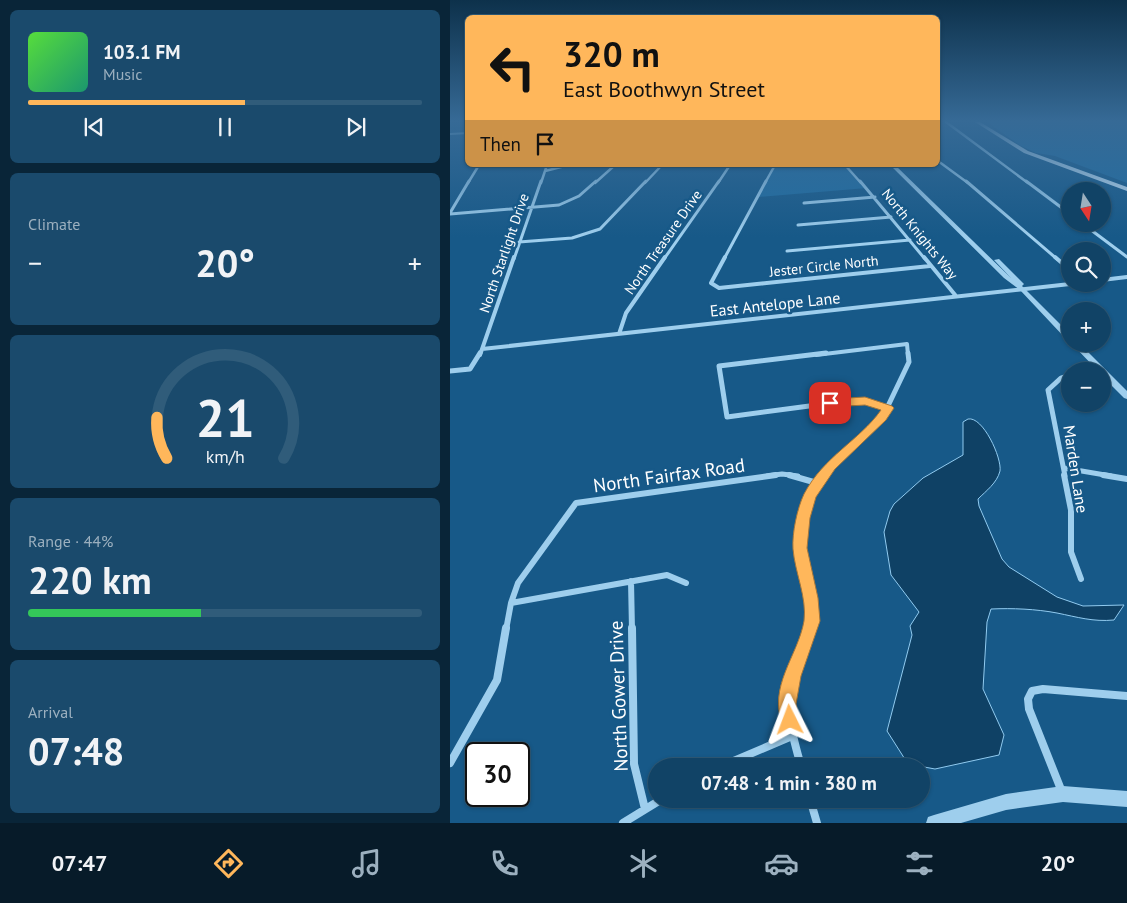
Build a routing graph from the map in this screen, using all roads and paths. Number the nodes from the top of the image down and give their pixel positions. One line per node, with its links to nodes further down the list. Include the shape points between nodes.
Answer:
1 (998, 160): 17 (street)
2 (1049, 160): 14 (main road)
3 (940, 162): 27 (street)
4 (478, 167): 19 (street)
5 (546, 167): 13 (street, North Starlight Drive)
6 (559, 167): 13 (street)
7 (613, 167): 18 (street, via 579,196 559,205)
8 (660, 167): 24 (street, via 600,230 572,238)
9 (729, 167): 35 (street, North Treasure Drive, via 625,314)
10 (774, 167): 28 (street, Jester Circle North, via 711,284 719,288)
11 (847, 167): 15 (street, North Knights Way)
12 (897, 167): 32 (street, via 946,212 1006,278)
13 (545, 170): 18 (street, North Starlight Drive)
14 (1127, 189)
15 (875, 197): 16 (street); 20 (street, North Knights Way)
16 (804, 203)
17 (1061, 207)
18 (532, 208): 19 (street); 24 (street, North Starlight Drive)
19 (450, 213)
20 (891, 217): 21 (street); 23 (street, North Knights Way)
21 (798, 225)
22 (1094, 232): 26 (street)
23 (910, 240): 25 (street); 28 (street, North Knights Way)
24 (518, 242): 36 (street, North Starlight Drive)
25 (787, 251)
26 (1127, 257)
27 (1061, 262)
28 (930, 266): 33 (street, North Knights Way)
29 (1127, 277): 30 (street)
30 (1111, 279)
31 (1061, 285): 32 (street, East Antelope Lane)
32 (1022, 289): 33 (street, East Antelope Lane); 34 (street)
33 (956, 296): 35 (street, East Antelope Lane)
34 (1061, 329)
35 (619, 334): 36 (street, East Antelope Lane)
36 (482, 349): 39 (street, North Starlight Drive, via 470,369)
37 (1084, 352): 38 (street)
38 (1094, 362)
39 (450, 371)
40 (1061, 378): 44 (street, Marden Lane, via 1048,390)
41 (1111, 379): 42 (street)
42 (1127, 396)
43 (888, 408): 43 (street, via 909,362 907,344 718,366 727,417 848,400); 46 (street, via 830,465)
44 (1064, 468): 45 (street); 47 (street, Marden Lane, via 1071,510 1071,552)
45 (1127, 478)
46 (817, 483): 50 (street, North Fairfax Road, via 782,474 576,503 518,583); 52 (street, via 803,518 800,548 812,621 792,676 787,704)
47 (1081, 579)
48 (631, 581): 49 (street, via 667,575); 50 (street); 60 (street, North Gower Drive, via 634,764)
49 (686, 583)
50 (511, 603): 55 (street, North Fairfax Road, via 497,680)
51 (1127, 696): 56 (street, via 1043,689 1032,691 1028,699 1029,709)
52 (792, 736): 53 (street); 54 (street)
53 (741, 758)
54 (799, 758)
55 (450, 763)
56 (1063, 794): 57 (street); 63 (street, via 1006,802)
57 (1127, 799)
58 (648, 807): 60 (street)
59 (813, 808): 62 (street)
60 (645, 809): 61 (street)
61 (623, 823)
62 (817, 823)
63 (934, 823)

